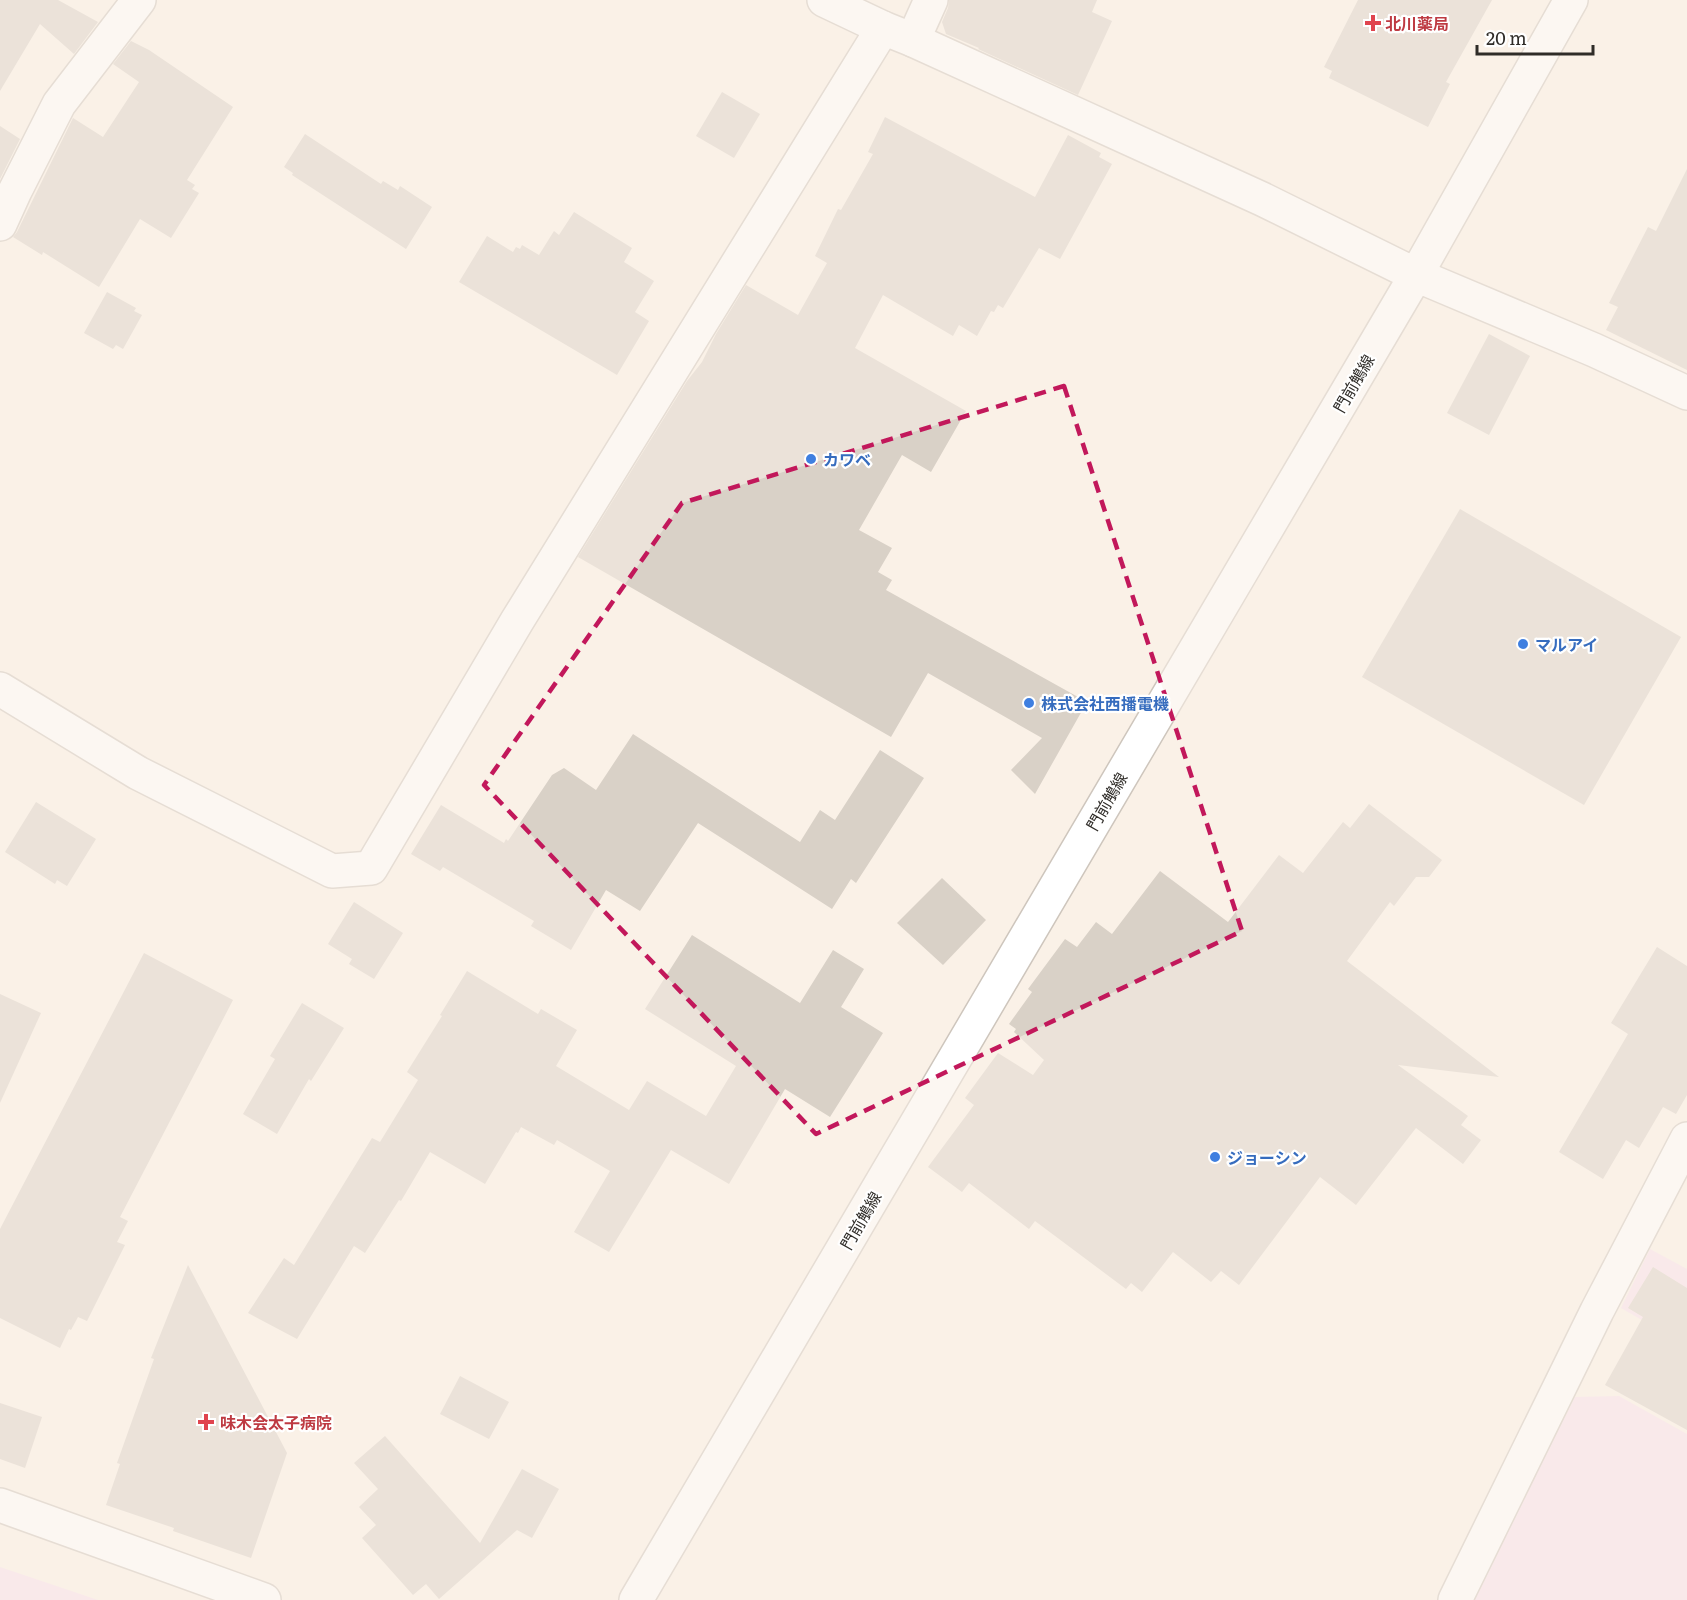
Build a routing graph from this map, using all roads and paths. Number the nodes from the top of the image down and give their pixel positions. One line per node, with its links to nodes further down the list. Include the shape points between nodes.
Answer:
1 (139, 0): 7 (street, via 59,104)
2 (824, 0): 5 (street)
3 (931, 0): 6 (street)
4 (1571, 0): 8 (street, 門前鵤線)
5 (883, 28): 6 (street); 10 (street, via 517,621 371,868 332,871 138,773)
6 (913, 40): 8 (street, via 1262,199)
7 (0, 224)
8 (1416, 276): 9 (street); 14 (street, 門前鵤線)
9 (1687, 393)
10 (0, 689)
11 (1687, 1139): 15 (street, via 1596,1311)
12 (0, 1505): 13 (street)
13 (264, 1600)
14 (636, 1600)
15 (1455, 1600)

